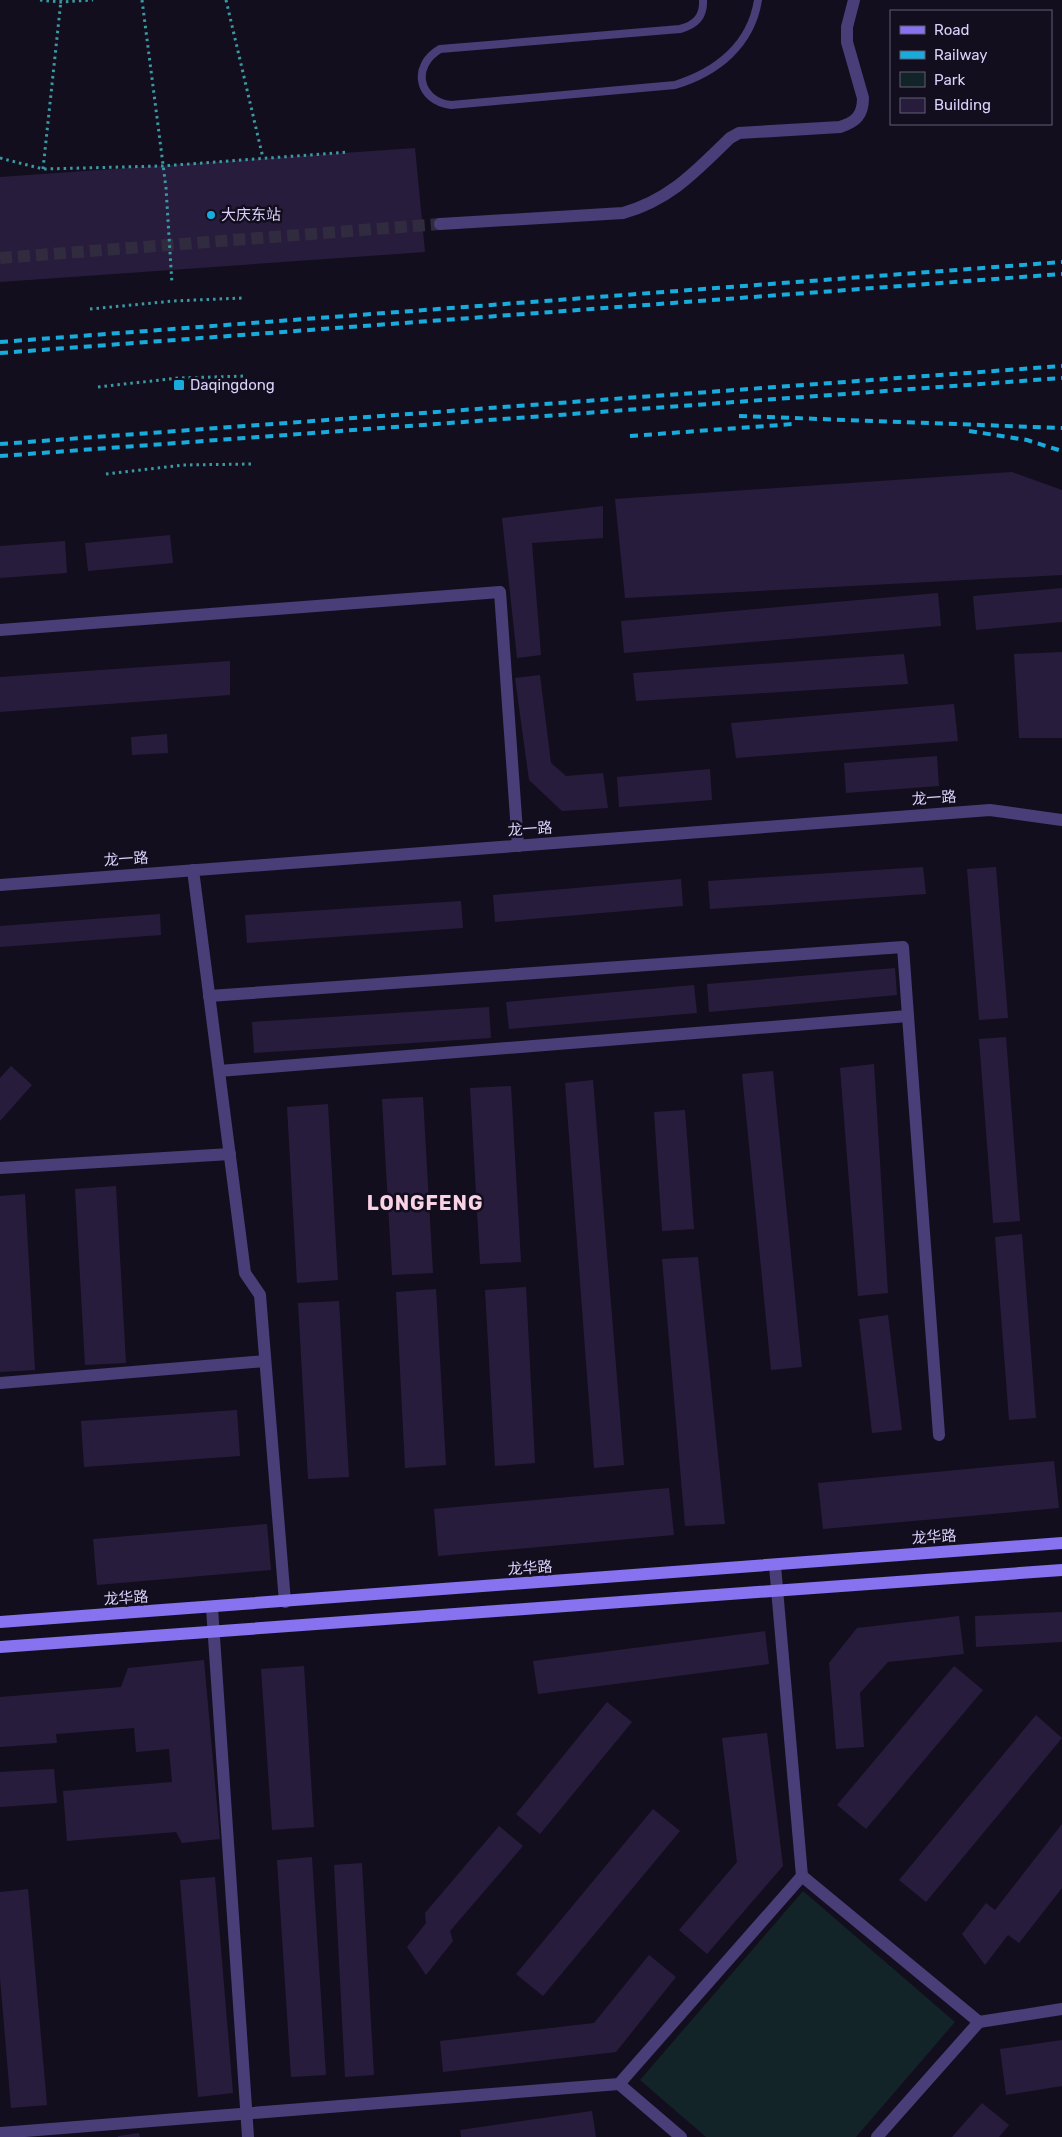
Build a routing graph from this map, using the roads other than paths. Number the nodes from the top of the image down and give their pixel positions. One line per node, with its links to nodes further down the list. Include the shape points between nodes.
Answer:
1 (703, 0): 2 (lane, via 700,17 688,27 440,49 425,62 422,71 424,89 435,101 451,105 675,85 719,65 735,50 753,20)
2 (758, 0)
3 (854, 0): 4 (street, via 847,42 863,107 851,124 739,133 680,186 642,208 623,213)
4 (440, 224)
5 (0, 630): 7 (street, via 500,592)
6 (1062, 820): 7 (street, 龙一路, via 990,810)
7 (518, 846): 8 (street, 龙一路)
8 (193, 870): 9 (street, 龙一路); 10 (street)
9 (0, 885)
10 (209, 996): 11 (street, via 903,947); 12 (street)
11 (908, 1016): 12 (street); 17 (street)
12 (219, 1072): 13 (street)
13 (230, 1154): 14 (street); 15 (street, via 245,1272 260,1295)
14 (0, 1168)
15 (265, 1361): 16 (street); 22 (street)
16 (0, 1384)
17 (939, 1435)
18 (1062, 1543): 19 (main road, 龙华路)
19 (775, 1566): 21 (street); 22 (main road, 龙华路)
20 (1062, 1570): 21 (main road)
21 (776, 1591): 25 (main road); 27 (street)
22 (285, 1602): 23 (main road, 龙华路)
23 (212, 1608): 24 (main road, 龙华路); 25 (street)
24 (0, 1622)
25 (213, 1632): 26 (main road); 31 (street)
26 (0, 1647)
27 (802, 1876): 29 (street); 30 (street)
28 (1062, 2009): 29 (street)
29 (980, 2022): 35 (street)
30 (619, 2084): 31 (street); 34 (street)
31 (246, 2112): 32 (street); 33 (street)
32 (0, 2133)
33 (248, 2137)
34 (681, 2137)
35 (877, 2137)

